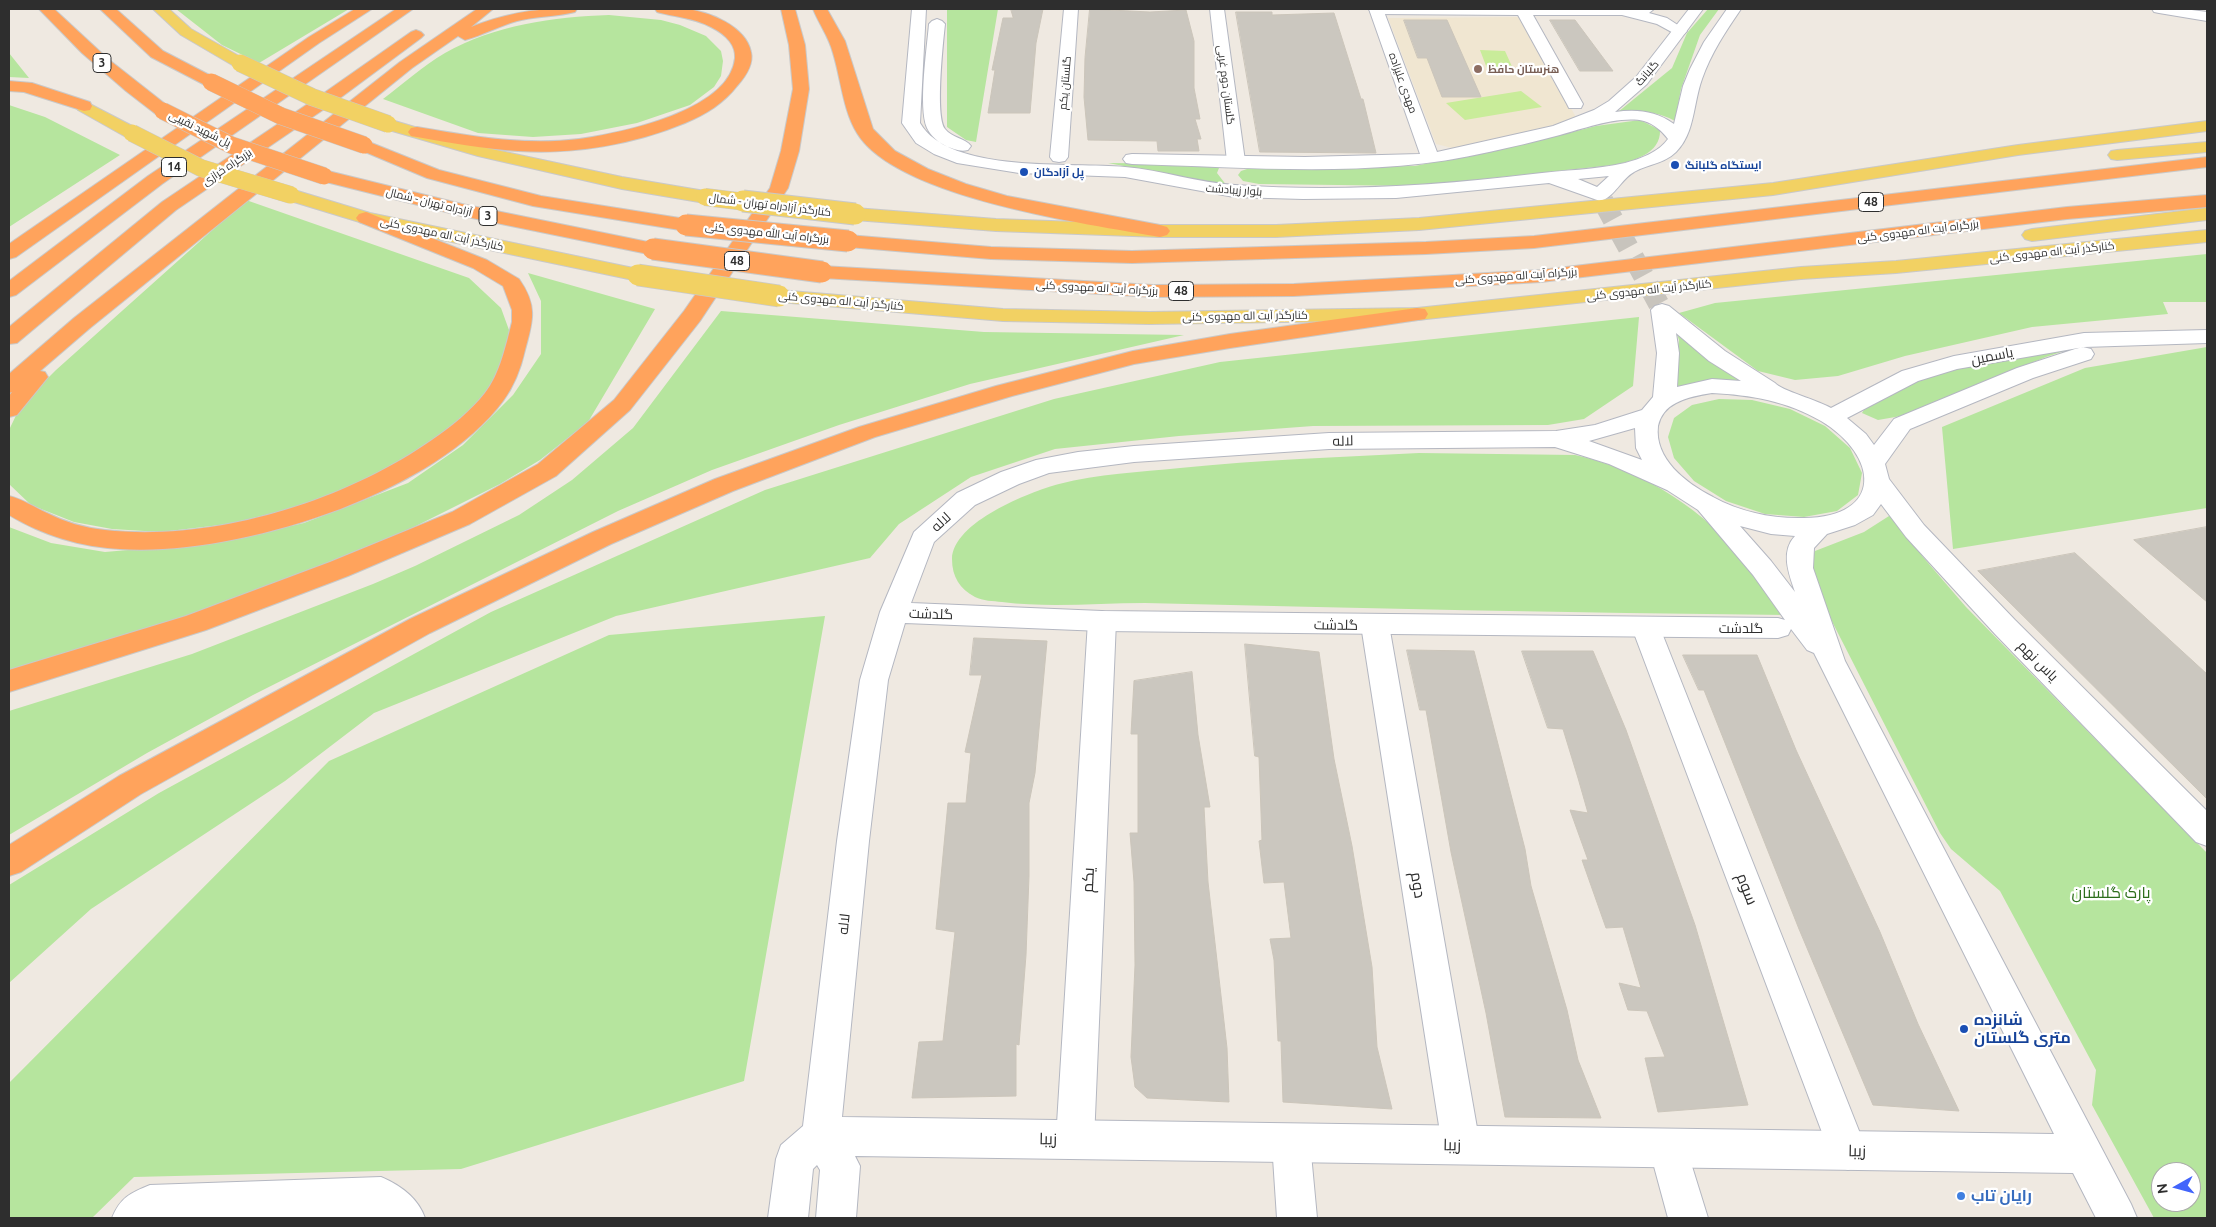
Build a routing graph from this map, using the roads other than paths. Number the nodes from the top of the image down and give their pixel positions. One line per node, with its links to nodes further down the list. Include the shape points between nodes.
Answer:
1 (46, 9): 38 (highway, پل شهید نقیبی / 3, bridge, via 73,38 163,111 231,145)
2 (107, 9): 44 (highway, 3, bridge, via 157,54 211,82 281,116 433,174 540,202)
3 (160, 9): 31 (main road, کنارگذر آزادراه تهران - شمال, bridge, via 186,32 240,63 312,97)
4 (365, 9): 45 (highway, via 314,40)
5 (406, 9): 52 (highway, 14, via 155,180)
6 (486, 9): 25 (highway)
7 (570, 9): 25 (highway, via 524,15 484,26)
8 (662, 9): 31 (highway, via 712,21 737,39 742,49 744,62 738,77 723,94 692,114 654,127 578,144 511,147)
9 (788, 9): 75 (highway, via 797,45 801,89 790,152 779,188 692,316 622,405 547,470 461,518 339,569 196,623)
10 (820, 9): 46 (highway, via 839,45 851,94 865,131 892,158 928,176 1021,205)
11 (919, 9): 40 (street, بلوار زیبادشت, via 911,123 920,138 937,149 975,162 998,165 1126,172 1203,188)
12 (937, 9): 35 (street, via 932,114 936,129 955,143 980,150)
13 (1071, 9): 35 (street, گلستان یکم)
14 (1217, 9): 36 (street, گلستان دوم غربی)
15 (1376, 9): 20 (street); 34 (street, مهدی علیزاده)
16 (1647, 9): 21 (street)
17 (1696, 9): 24 (street, گلبانگ)
18 (1734, 9): 32 (street, via 1713,37 1694,79)
19 (2159, 9): 22 (street)
20 (1522, 10): 21 (street); 27 (street)
21 (1615, 11): 24 (street, via 1655,19)
22 (2207, 17)
23 (425, 29): 57 (highway, بزرگراه خرازی / 14, via 169,206)
24 (1679, 31): 29 (street, گلبانگ, via 1651,72 1622,99)
25 (406, 65): 54 (highway)
26 (9, 86): 28 (highway, via 26,87)
27 (1575, 104)
28 (84, 106): 43 (main road, کنارگذر آیت اله مهدوی کنی, bridge, via 201,168)
29 (1585, 122): 32 (street, via 1646,116 1666,124); 34 (street, via 1536,136)
30 (2207, 126): 39 (main road, via 2018,150)
31 (417, 132): 46 (main road, کنارگذر آزادراه تهران - شمال, bridge, via 526,162 705,197 854,214 996,225)
32 (1678, 139): 40 (street, بلوار زیبادشت, via 1654,159 1627,168 1600,196 1568,182 1545,177 1418,191)
33 (2207, 147): 39 (main road)
34 (1430, 157): 36 (street, via 1410,160)
35 (1059, 158): 36 (street)
36 (1236, 161): 40 (street, گلستان دوم غربی, via 1227,169 1232,181)
37 (2207, 162): 44 (highway, بزرگراه آیت الله مهدوی کنی / 48, bridge, via 1534,242 1416,249 1132,257 992,253)
38 (324, 176): 49 (highway, آزادراه تهران - شمال / 3, via 462,210)
39 (1773, 188): 46 (main road, via 1419,224 1276,232)
40 (1280, 193)
41 (2207, 201): 49 (highway, بزرگراه آیت اله مهدوی کنی / 48, bridge, via 2066,214 1541,276 1294,290 1153,291 822,272)
42 (2207, 214): 51 (main road, via 1863,257)
43 (366, 218): 53 (main road, کنارگذر آیت اله مهدوی کنی, bridge, via 638,275 779,296 1003,315 1149,318); 67 (highway, via 480,264 512,283 524,317 509,368 491,400 467,425 424,458 371,486 305,512 189,538 136,541 98,538 62,531 34,520)
44 (686, 225)
45 (46, 226): 48 (highway); 50 (highway)
46 (1160, 231)
47 (2207, 236): 51 (main road, کنارگذر آیت اله مهدوی کنی, via 1896,267)
48 (9, 246)
49 (653, 249)
50 (9, 253)
51 (1801, 273): 53 (main road, کنارگذر آیت اله مهدوی کنی)
52 (9, 291)
53 (1417, 314): 77 (highway, via 1124,360 1004,390 867,432 724,485 602,538 420,626 130,785)
54 (82, 323): 58 (highway); 61 (highway)
55 (2207, 336): 56 (street, یاسمین)
56 (2163, 337): 62 (street, یاسمین, via 2084,340 1954,363 1910,376); 64 (street, یاسمین, via 2075,356 1902,424)
57 (9, 338)
58 (9, 386)
59 (1774, 393): 60 (street, via 1712,386 1685,390); 60 (street, via 1717,356 1662,310 1668,353); 62 (street, یاس نهم)
60 (1657, 407): 63 (street, via 1599,432); 65 (street, via 1645,431 1648,450 1661,470)
61 (9, 410)
62 (1831, 417): 64 (street, یاس نهم, via 1862,444)
63 (1556, 439): 65 (street, via 1621,459); 69 (street, لاله, via 1329,441 1134,454 1045,466 966,499 923,538)
64 (1876, 472): 68 (street, یاسمین, via 1873,500 1858,515); 76 (street, یاس نهم, via 1915,531 1998,621)
65 (1679, 487): 66 (street)
66 (1704, 502): 68 (street, یاسمین, via 1735,516 1770,525); 74 (street, via 1762,568)
67 (9, 504)
68 (1819, 527): 74 (street, via 1801,546 1800,568)
69 (894, 612): 70 (street, گلدشت); 78 (street, لاله, via 874,680)
70 (1102, 621): 71 (street, گلدشت); 79 (street, یکم)
71 (1375, 625): 72 (street, گلدشت); 81 (street, دوم)
72 (1646, 628): 73 (street, گلدشت); 83 (street, سوم)
73 (1778, 628)
74 (1831, 661): 84 (street)
75 (9, 681)
76 (2207, 832)
77 (9, 862)
78 (820, 1136): 79 (street, زیبا); 87 (street, via 795,1159); 88 (street, via 840,1166)
79 (1075, 1140): 80 (street, زیبا)
80 (1291, 1143): 81 (street, زیبا); 89 (street)
81 (1461, 1145): 82 (street, زیبا)
82 (1668, 1148): 83 (street, زیبا); 90 (street)
83 (1848, 1151): 84 (street, زیبا)
84 (2084, 1154): 91 (street)
85 (132, 1218): 86 (street, via 150,1205 381,1197)
86 (405, 1218)
87 (788, 1218)
88 (836, 1218)
89 (1297, 1218)
90 (1688, 1218)
91 (2117, 1218)

